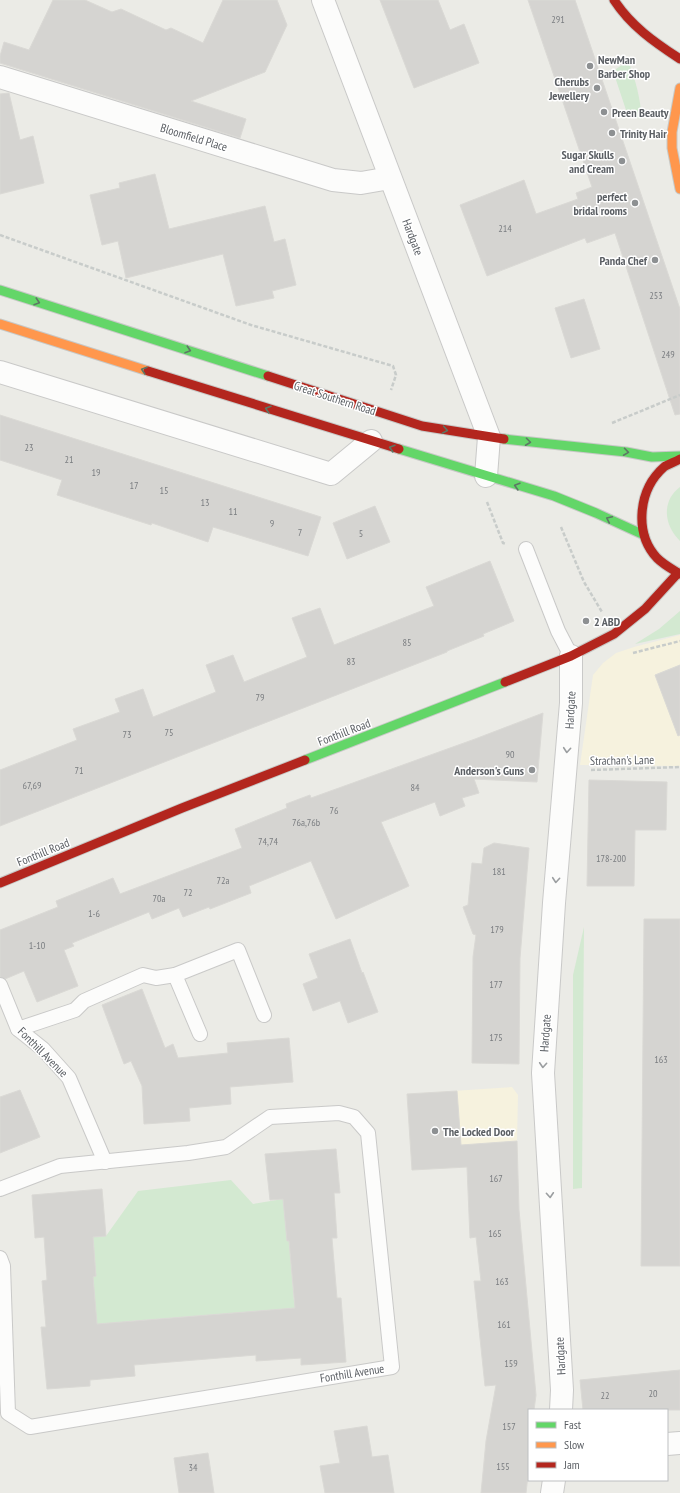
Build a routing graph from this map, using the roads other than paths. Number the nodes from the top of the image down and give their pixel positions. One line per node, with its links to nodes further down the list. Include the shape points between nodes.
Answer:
1 (323, 0): 6 (street, Hardgate)
2 (614, 0): 3 (main road, via 642,33)
3 (680, 59)
4 (0, 78): 6 (street, Bloomfield Place, via 333,180 361,183)
5 (680, 88): 7 (main road, via 672,137)
6 (390, 178): 11 (street, Hardgate)
7 (680, 189)
8 (0, 290): 11 (main road, Great Southern Road, one-way to 11, via 422,426)
9 (0, 324): 12 (main road, one-way to 9)
10 (0, 372): 12 (street, via 331,474)
11 (489, 437): 13 (main road, Great Southern Road, one-way to 13, via 652,457); 14 (street, Hardgate)
12 (370, 441): 14 (main road, one-way to 12)
13 (680, 457): 15 (main road, via 664,467 648,487 641,510)
14 (486, 476): 15 (main road, one-way to 14, via 554,496)
15 (644, 535): 17 (main road, via 657,558)
16 (526, 549): 18 (lane, via 558,631)
17 (679, 573): 18 (main road, Fonthill Road, via 645,609 614,634)
18 (572, 656): 19 (main road, Fonthill Road, via 175,811); 28 (street, Hardgate, one-way to 28, via 571,703 542,1073 562,1390)
19 (0, 883)
20 (175, 975): 22 (lane, via 238,950); 23 (lane, via 156,978 143,975 84,1001 75,1010); 24 (lane)
21 (0, 985): 23 (lane, Fonthill Avenue)
22 (264, 1015)
23 (18, 1029): 25 (lane, Fonthill Avenue, via 43,1049 69,1078)
24 (200, 1034)
25 (105, 1162): 26 (lane, Fonthill Avenue, via 60,1166); 27 (lane, Fonthill Avenue, via 226,1147 270,1117 339,1113 354,1117 368,1133 392,1367 30,1427 8,1413 3,1266)
26 (0, 1190)
27 (0, 1258)
28 (561, 1409)
29 (680, 1443): 30 (street)
30 (668, 1444)
31 (554, 1481): 32 (street)
32 (552, 1493)

